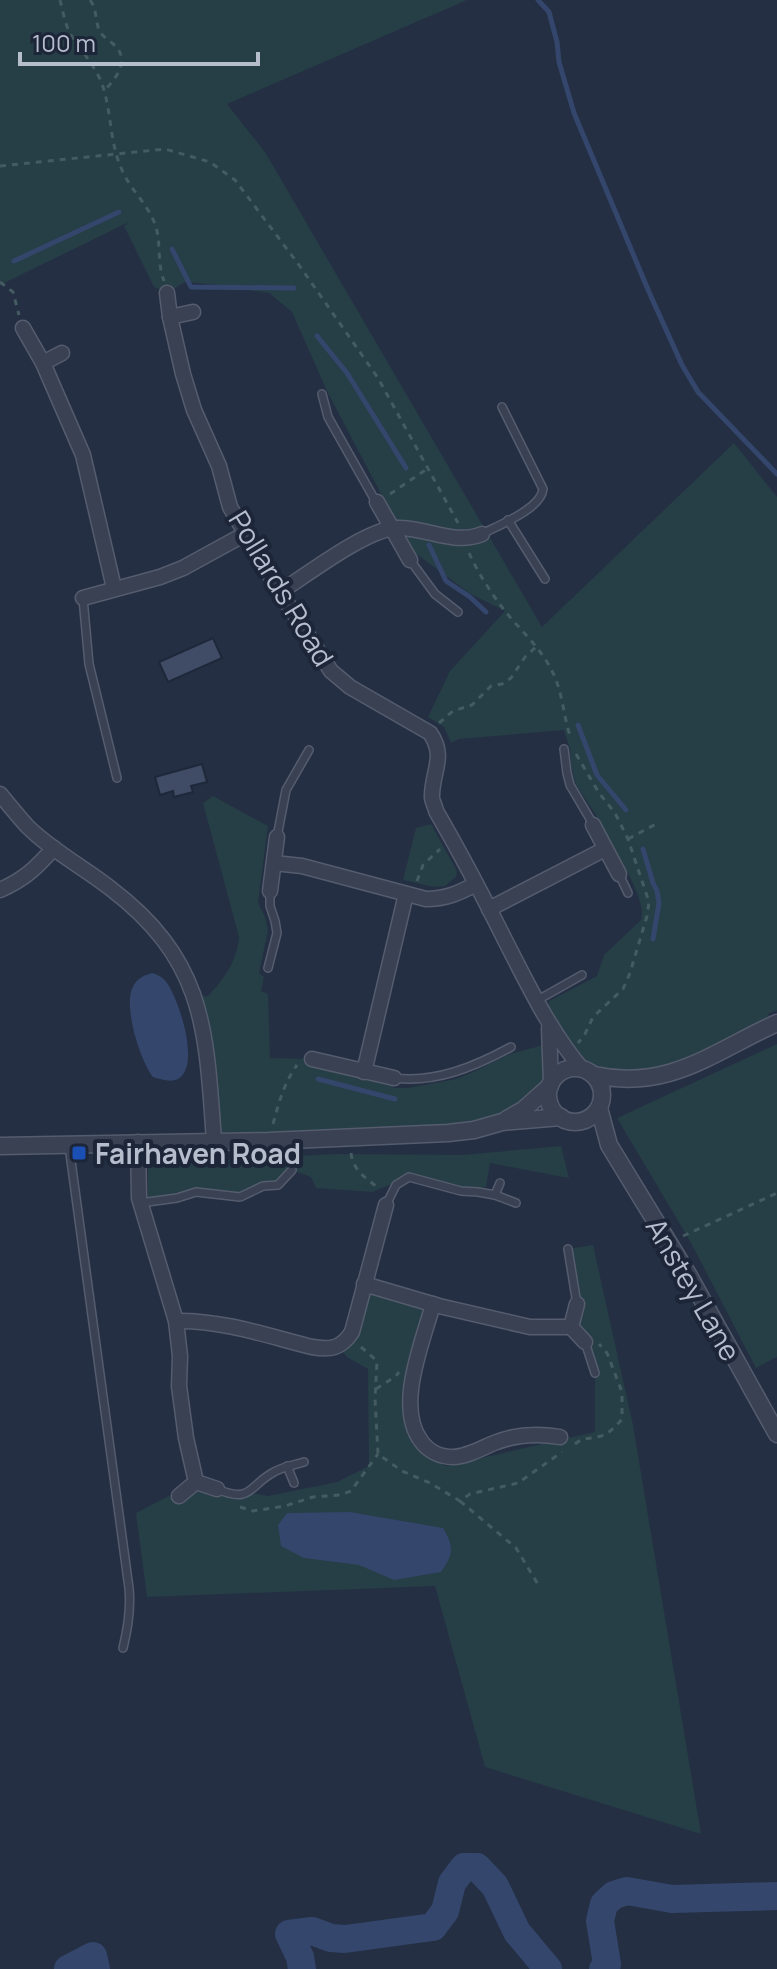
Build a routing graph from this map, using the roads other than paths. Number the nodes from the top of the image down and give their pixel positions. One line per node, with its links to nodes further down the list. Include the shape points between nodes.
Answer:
1 (167, 293): 3 (street, Pollards Road)
2 (193, 312): 3 (street)
3 (170, 317): 12 (street, Pollards Road, via 194,410)
4 (23, 328): 6 (street)
5 (62, 353): 6 (street)
6 (43, 363): 16 (street, via 83,455)
7 (322, 394): 9 (lane, via 328,417)
8 (502, 407): 10 (lane, via 544,493)
9 (377, 502): 11 (street)
10 (508, 520): 13 (lane); 15 (lane)
11 (391, 529): 13 (street, via 463,539); 14 (street); 17 (street, via 363,539)
12 (245, 534): 16 (street, via 183,568); 17 (street, Pollards Road)
13 (482, 534)
14 (410, 560): 19 (lane, via 435,594)
15 (545, 579)
16 (114, 588): 18 (street)
17 (280, 592): 30 (street, Pollards Road, via 331,671 436,741 432,799)
18 (83, 598): 22 (lane, via 89,664)
19 (458, 612)
20 (564, 749): 24 (lane, via 570,785)
21 (309, 750): 25 (lane, via 286,790)
22 (117, 778)
23 (0, 794): 26 (street)
24 (593, 825): 27 (street)
25 (277, 837): 28 (street)
26 (54, 848): 31 (street, via 33,872); 51 (street, via 132,905 182,966 206,1038)
27 (605, 849): 29 (street); 35 (street)
28 (274, 863): 32 (street); 34 (street)
29 (619, 874): 33 (lane)
30 (476, 884): 34 (street, via 441,899); 35 (street)
31 (0, 890)
32 (270, 891): 36 (lane, via 277,933)
33 (628, 893)
34 (410, 895): 43 (street)
35 (489, 909): 38 (street)
36 (268, 968)
37 (582, 975): 38 (lane)
38 (536, 1001): 40 (street)
39 (777, 1023): 46 (street, via 703,1061)
40 (548, 1024): 44 (street); 47 (street)
41 (511, 1047): 45 (lane, via 461,1070 415,1080)
42 (312, 1059): 43 (street)
43 (364, 1072): 45 (street)
44 (588, 1072): 46 (street); 47 (street, via 564,1070); 48 (street, via 599,1082)
45 (394, 1078)
46 (644, 1079): 48 (street)
47 (550, 1085): 49 (street, via 550,1104); 50 (street)
48 (600, 1104): 49 (street, via 585,1120); 54 (street, Anstey Lane)
49 (568, 1120): 50 (street); 54 (street, Anstey Lane)
50 (502, 1122): 51 (street, via 448,1133)
51 (214, 1141): 52 (street)
52 (138, 1142): 53 (street); 61 (street)
53 (69, 1144): 55 (street); 80 (lane, via 129,1588)
54 (609, 1145): 72 (street, Anstey Lane)
55 (0, 1146)
56 (292, 1170): 59 (lane, via 278,1185)
57 (262, 1175): 59 (lane)
58 (500, 1183): 60 (lane)
59 (263, 1186): 61 (lane, via 240,1197 196,1192)
60 (495, 1195): 62 (lane); 63 (lane, via 409,1177 396,1185)
61 (140, 1203): 68 (street)
62 (516, 1203)
63 (386, 1205): 65 (street)
64 (568, 1249): 67 (lane)
65 (364, 1284): 66 (street); 68 (street, via 352,1332 339,1347 328,1350 214,1324)
66 (433, 1304): 69 (street, via 530,1327); 73 (street, via 411,1390 410,1414 425,1447 453,1457 523,1435)
67 (577, 1304): 69 (street)
68 (176, 1321): 76 (street, via 179,1386)
69 (571, 1327): 70 (street)
70 (585, 1342): 71 (lane)
71 (595, 1373)
72 (777, 1434)
73 (560, 1437)
74 (304, 1462): 75 (lane)
75 (287, 1466): 77 (lane); 78 (lane, via 239,1495)
76 (196, 1482): 78 (street); 79 (street)
77 (294, 1483)
78 (217, 1489)
79 (179, 1496)
80 (123, 1648)

